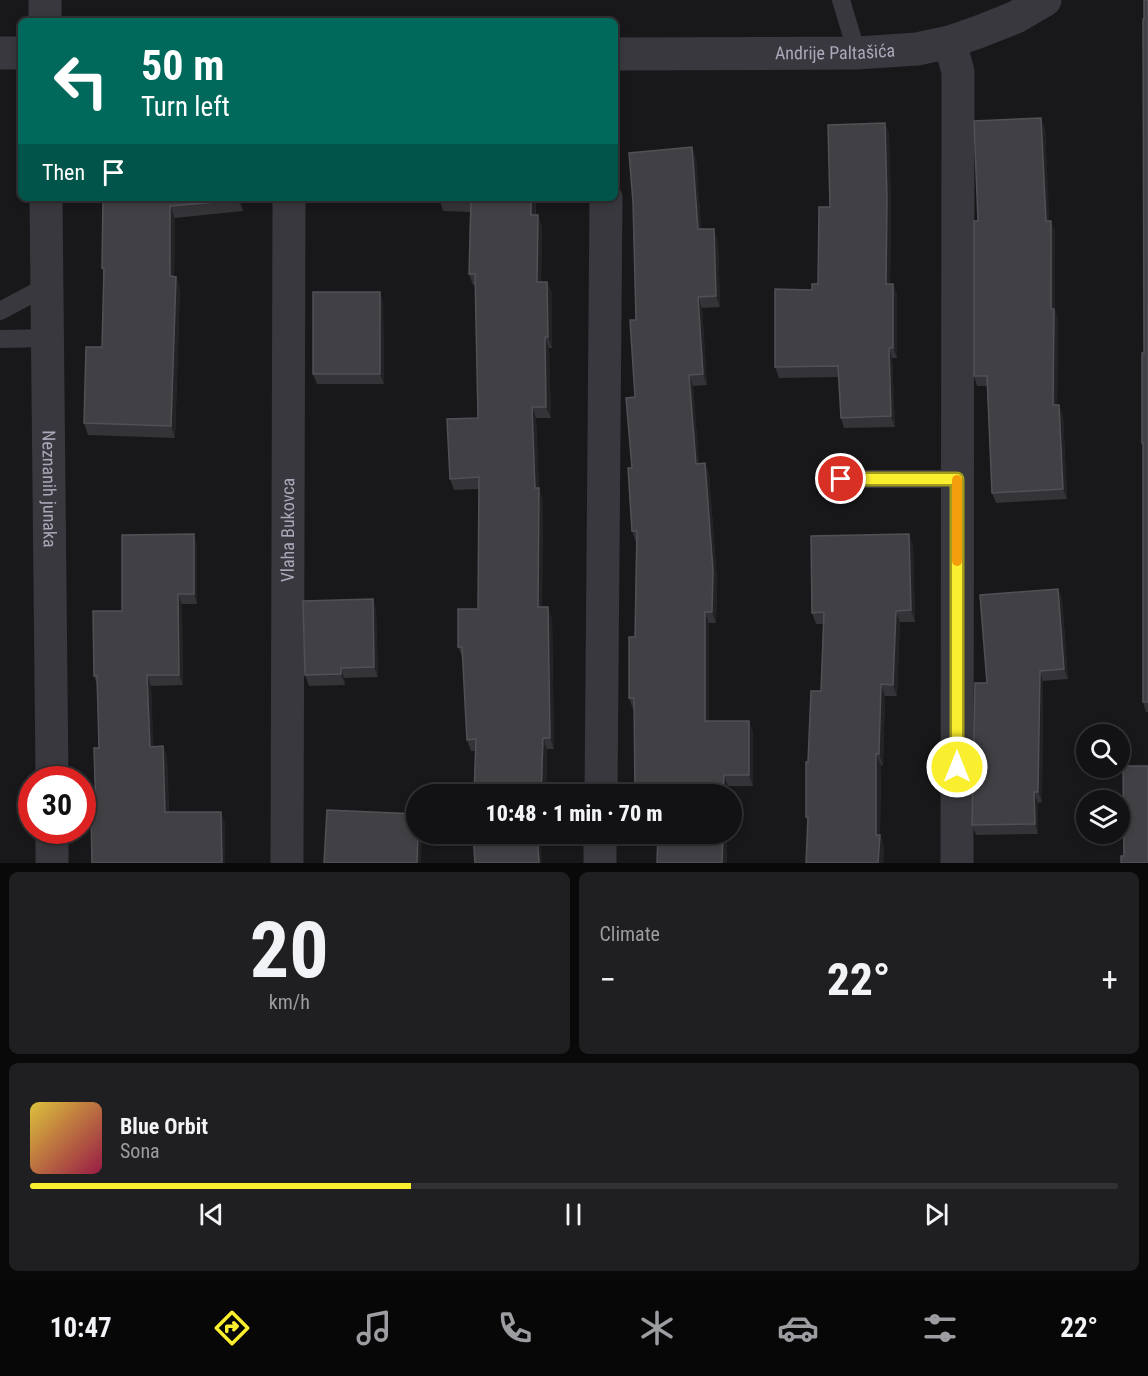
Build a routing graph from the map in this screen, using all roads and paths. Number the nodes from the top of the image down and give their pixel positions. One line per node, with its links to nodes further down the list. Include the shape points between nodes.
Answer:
1 (45, 0): 4 (street)
2 (841, 0): 8 (lane)
3 (1045, 0): 5 (street, Andrije Paltašića)
4 (45, 18)
5 (950, 42): 8 (street, Andrije Paltašića, via 917,49); 18 (street, via 958,72)
6 (0, 53): 7 (street)
7 (18, 53)
8 (857, 53): 9 (street, Andrije Paltašića)
9 (618, 54)
10 (46, 201): 13 (street, Neznanih junaka)
11 (289, 201): 24 (street, Vlaha Bukovca)
12 (606, 201): 20 (street)
13 (47, 286): 14 (lane); 15 (street, Neznanih junaka)
14 (0, 311)
15 (48, 338): 16 (lane); 19 (street, Neznanih junaka)
16 (0, 339)
17 (841, 479): 18 (lane)
18 (957, 479): 26 (street)
19 (52, 766)
20 (601, 784)
21 (52, 844): 23 (street)
22 (600, 844): 25 (street)
23 (52, 863)
24 (287, 863)
25 (600, 863)
26 (957, 863)

